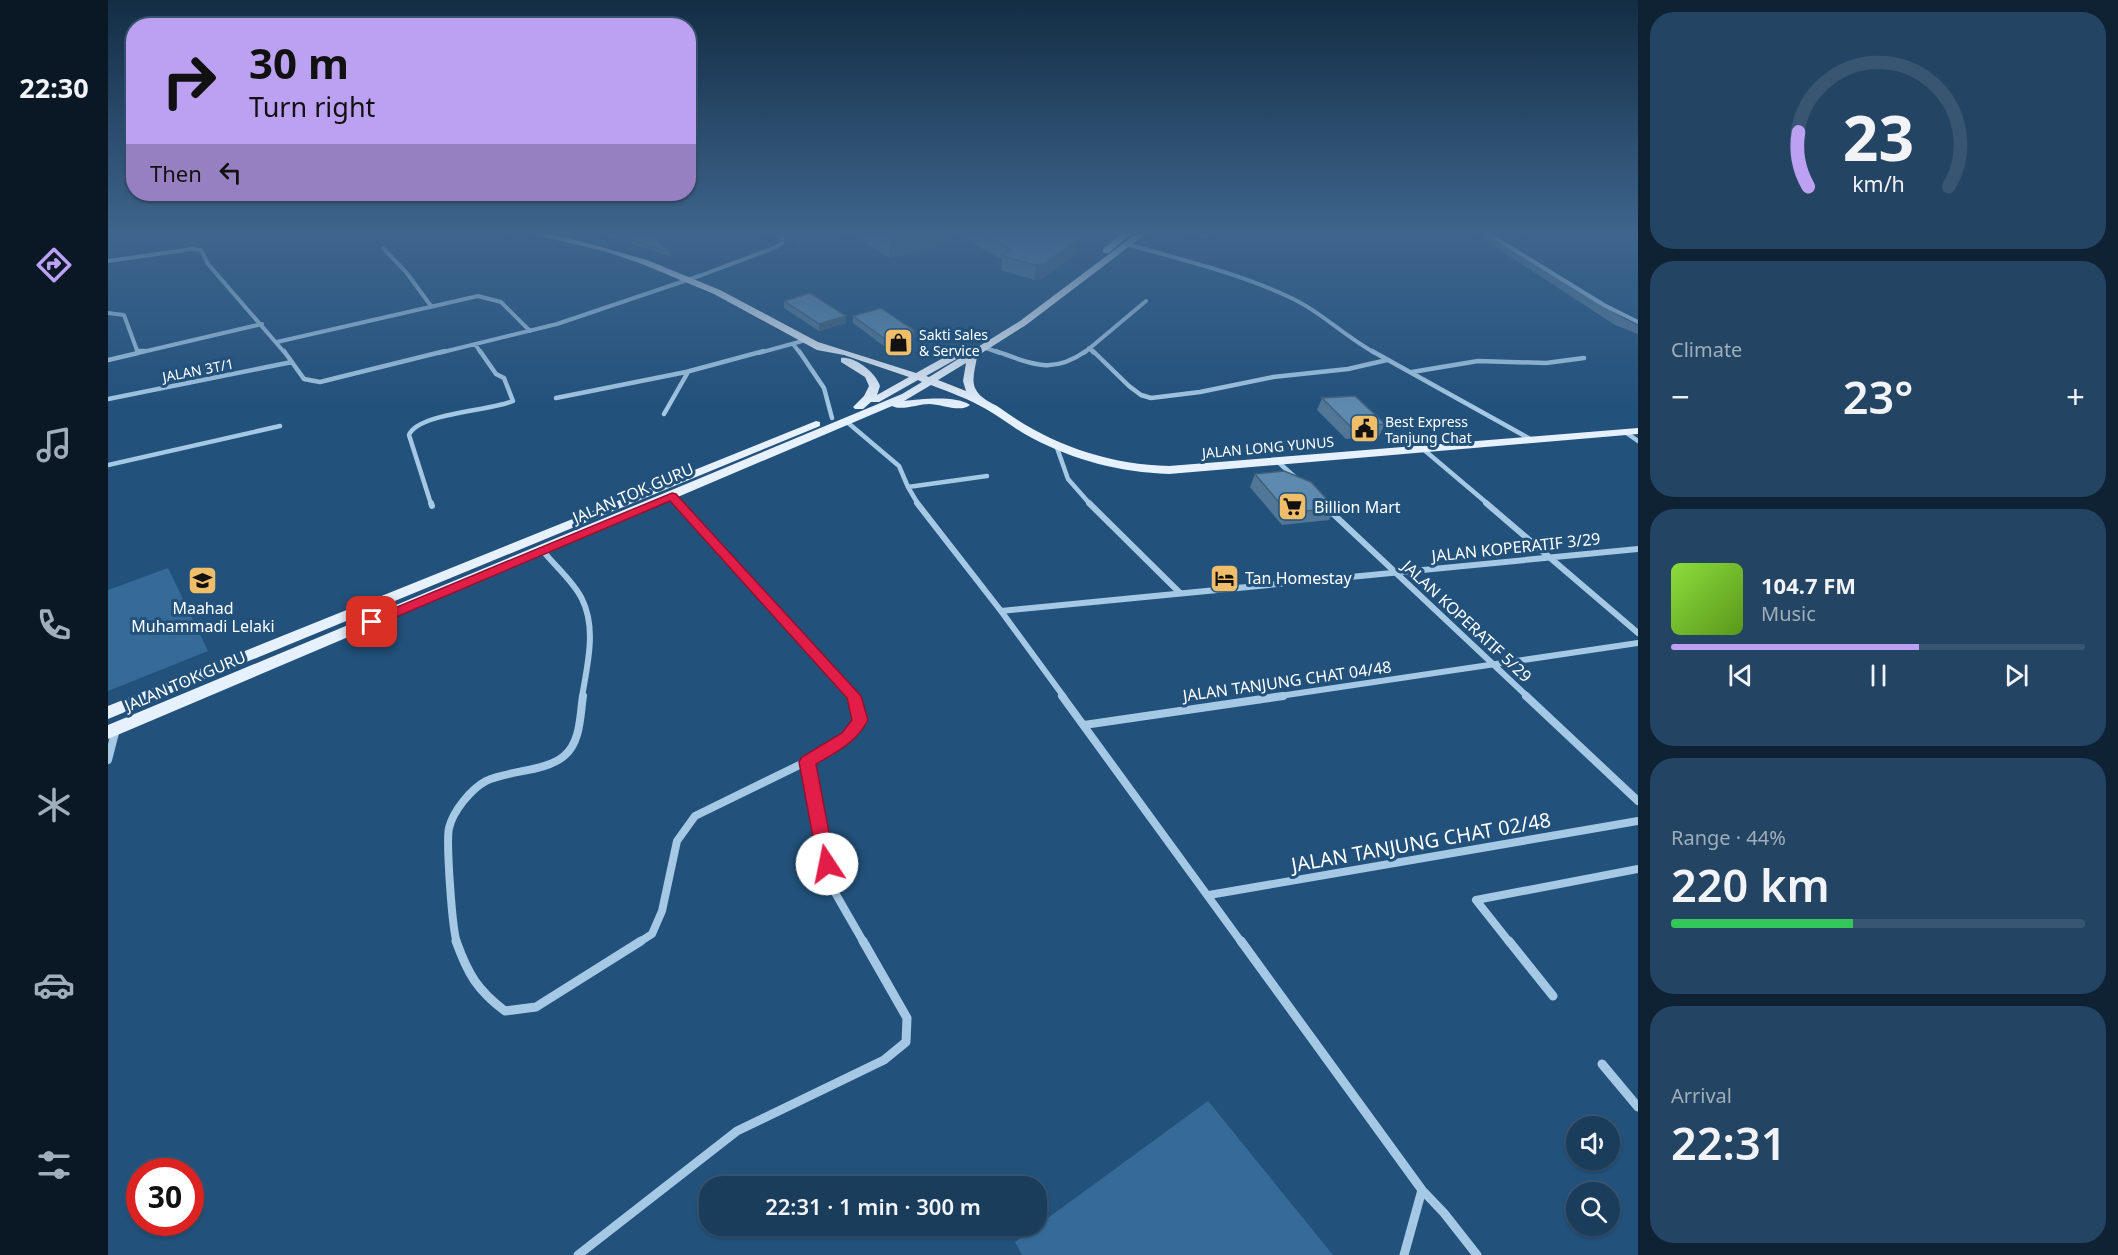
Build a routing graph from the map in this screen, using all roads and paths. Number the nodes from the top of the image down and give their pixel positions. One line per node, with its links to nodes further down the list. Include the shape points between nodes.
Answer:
1 (233, 292): 13 (street)
2 (420, 292): 10 (street)
3 (653, 292): 14 (street)
4 (714, 292): 16 (main road, JALAN LONG YUNUS)
5 (1050, 292): 22 (main road, JALAN TOK GURU)
6 (1065, 292): 19 (main road, JALAN TOK GURU)
7 (1276, 292): 28 (street, via 1323,316 1355,342)
8 (1582, 292): 12 (street)
9 (1146, 301): 20 (street)
10 (431, 306): 14 (street, via 495,296); 15 (street)
11 (108, 313): 21 (street, via 124,315)
12 (1638, 322)
13 (262, 324): 15 (street); 21 (street)
14 (530, 331): 17 (street)
15 (277, 342): 29 (street)
16 (810, 342): 18 (street); 24 (main road, JALAN LONG YUNUS); 27 (main road, JALAN LONG YUNUS)
17 (475, 344): 29 (street, via 320,382 304,379); 56 (street, via 496,375 504,378 513,401 424,421 411,430)
18 (793, 344): 30 (street); 39 (street, via 827,394)
19 (986, 348): 20 (street, via 1042,365 1059,366); 23 (main road, JALAN TOK GURU)
20 (1089, 348): 28 (street, via 1128,386 1151,398)
21 (138, 353): 26 (street)
22 (959, 353): 24 (main road, via 915,365); 32 (main road, JALAN TOK GURU)
23 (972, 357): 32 (main road, JALAN TOK GURU); 35 (main road, via 966,375 975,397)
24 (862, 358): 32 (main road, JALAN LONG YUNUS)
25 (1584, 358): 31 (street, via 1546,363 1479,362)
26 (108, 360)
27 (845, 360): 32 (main road, JALAN LONG YUNUS); 37 (main road, via 875,382 876,389)
28 (1388, 360): 31 (street)
29 (292, 362): 34 (street, JALAN 3T/1)
30 (688, 372): 33 (street); 38 (street)
31 (1411, 372): 45 (street)
32 (919, 382): 35 (main road, JALAN LONG YUNUS); 36 (main road, JALAN LONG YUNUS); 37 (main road, JALAN TOK GURU)
33 (556, 398)
34 (108, 399)
35 (983, 404): 41 (main road, JALAN LONG YUNUS)
36 (966, 405): 37 (main road, via 920,402); 41 (main road, JALAN LONG YUNUS)
37 (865, 409): 39 (main road, JALAN TOK GURU); 40 (main road, JALAN TOK GURU)
38 (664, 414)
39 (832, 418): 66 (main road, JALAN TOK GURU)
40 (847, 422): 53 (street, via 899,466); 54 (main road, JALAN TOK GURU)
41 (1016, 425): 47 (main road, JALAN LONG YUNUS)
42 (280, 426): 50 (street)
43 (1638, 431): 44 (main road, JALAN LONG YUNUS)
44 (1625, 432): 45 (main road, JALAN LONG YUNUS); 46 (street)
45 (1532, 440): 48 (main road, JALAN LONG YUNUS)
46 (1638, 441)
47 (1056, 445): 49 (main road, JALAN LONG YUNUS, via 1098,462 1145,470); 61 (street, via 1068,479 1081,495)
48 (1423, 449): 49 (main road, JALAN LONG YUNUS); 59 (street)
49 (1277, 461): 52 (street)
50 (108, 465)
51 (987, 476): 53 (street)
52 (1299, 481)
53 (908, 487): 62 (street)
54 (672, 496): 58 (main road, JALAN TOK GURU); 70 (street, via 854,696 860,720 848,737)
55 (1321, 502): 60 (street, JALAN KOPERATIF 5/29)
56 (432, 506)
57 (1638, 549): 59 (street, JALAN KOPERATIF 3/29)
58 (543, 551): 68 (main road, JALAN TOK GURU); 70 (street, via 582,598 590,623 589,653 576,741 564,756 543,766 484,782 461,804 449,828 455,938 464,964 483,995 505,1011 536,1007 652,934 662,911 677,841 695,816)
59 (1550, 557): 60 (street, JALAN KOPERATIF 3/29); 63 (street)
60 (1396, 572): 61 (street, JALAN KOPERATIF 3/29); 65 (street, JALAN KOPERATIF 5/29)
61 (1180, 593): 62 (street, JALAN KOPERATIF 3/29)
62 (1001, 611): 67 (street)
63 (1638, 633)
64 (1638, 643): 65 (street, JALAN TANJUNG CHAT 04/48)
65 (1494, 664): 67 (street, JALAN TANJUNG CHAT 04/48); 71 (street, JALAN KOPERATIF 5/29)
66 (108, 713)
67 (1084, 725): 74 (street)
68 (112, 730): 69 (street)
69 (108, 760)
70 (807, 762): 79 (street, via 831,884 907,1018 906,1042 884,1060 736,1131)
71 (1638, 801)
72 (1638, 821): 74 (street, JALAN TANJUNG CHAT 02/48)
73 (1638, 868): 75 (street, via 1476,900)
74 (1209, 896): 78 (street)
75 (1553, 996)
76 (1602, 1064): 77 (street)
77 (1638, 1107)
78 (1422, 1190): 80 (street); 81 (street)
79 (583, 1253)
80 (1404, 1255)
81 (1478, 1255)

